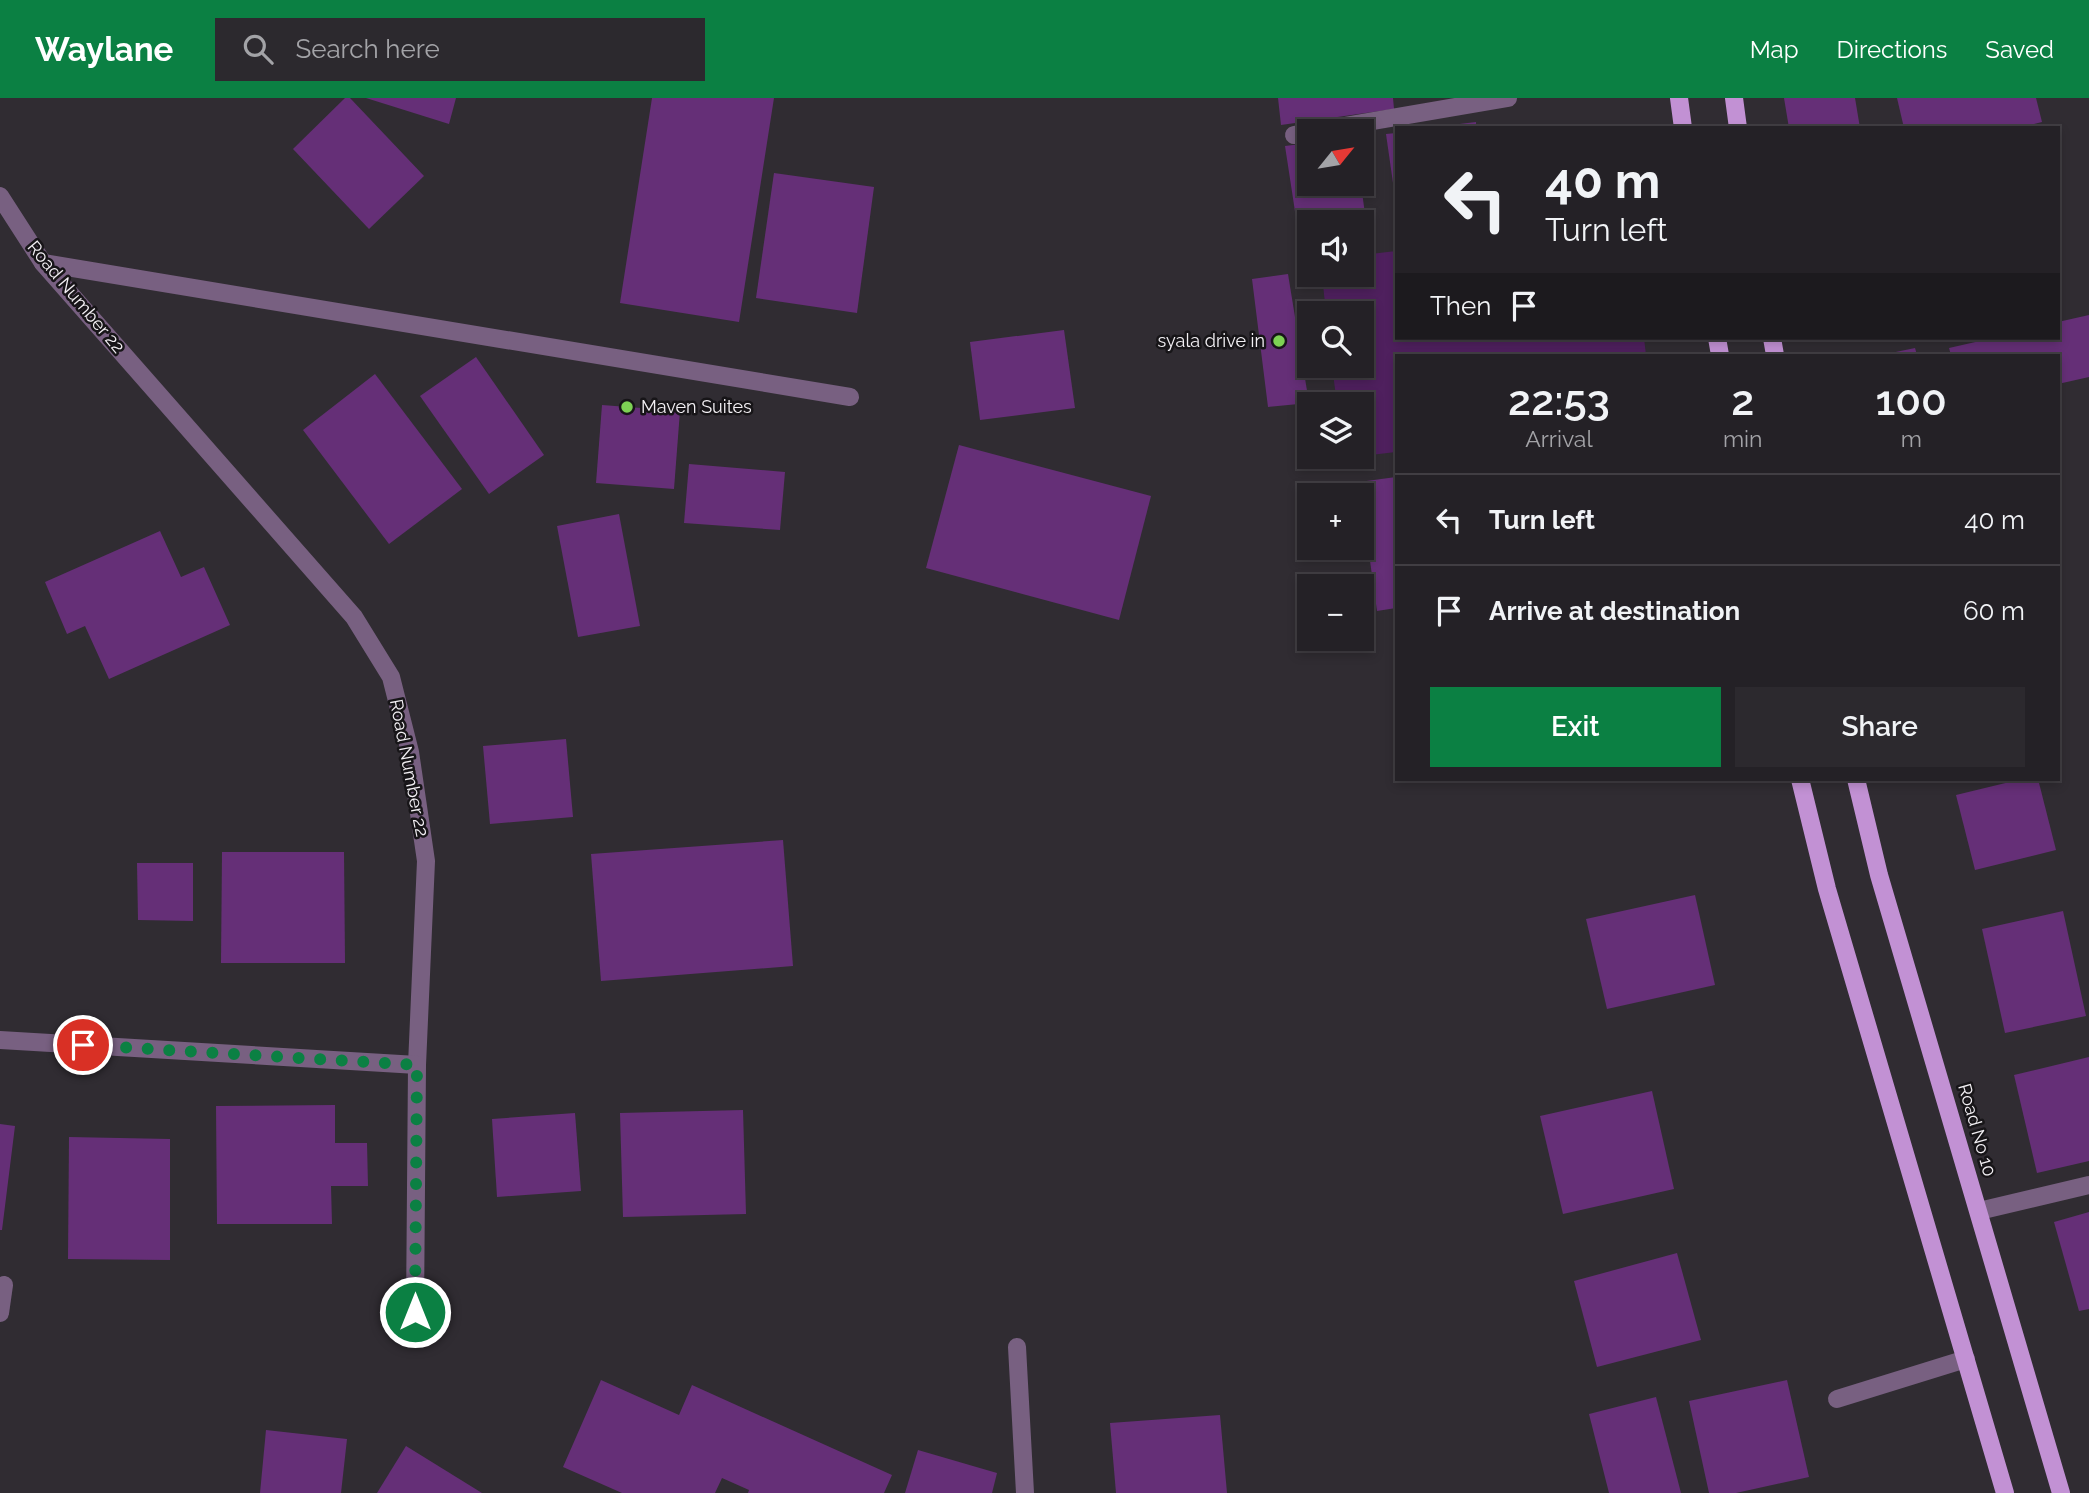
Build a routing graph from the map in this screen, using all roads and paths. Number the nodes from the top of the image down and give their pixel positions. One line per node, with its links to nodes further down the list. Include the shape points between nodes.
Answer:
1 (1508, 98): 4 (street)
2 (1679, 98): 5 (main road)
3 (1734, 98): 6 (main road)
4 (1374, 121)
5 (1683, 126)
6 (1738, 126)
7 (0, 196): 8 (street, Road Number 22)
8 (43, 263): 9 (street); 13 (street, Road Number 22, via 354,617 391,677 410,752 426,861)
9 (849, 397)
10 (1800, 781): 20 (main road, via 1827,889)
11 (1856, 781): 15 (main road, Road No 10, via 1879,875)
12 (0, 1040): 13 (street)
13 (417, 1065): 17 (street, Road Number 22)
14 (2089, 1185): 15 (street)
15 (1979, 1211): 24 (main road, Road No 10)
16 (4, 1285): 18 (street)
17 (415, 1312)
18 (0, 1313)
19 (1017, 1347): 22 (street)
20 (1966, 1359): 21 (street); 23 (main road)
21 (1837, 1399)
22 (1025, 1493)
23 (2005, 1493)
24 (2061, 1493)

